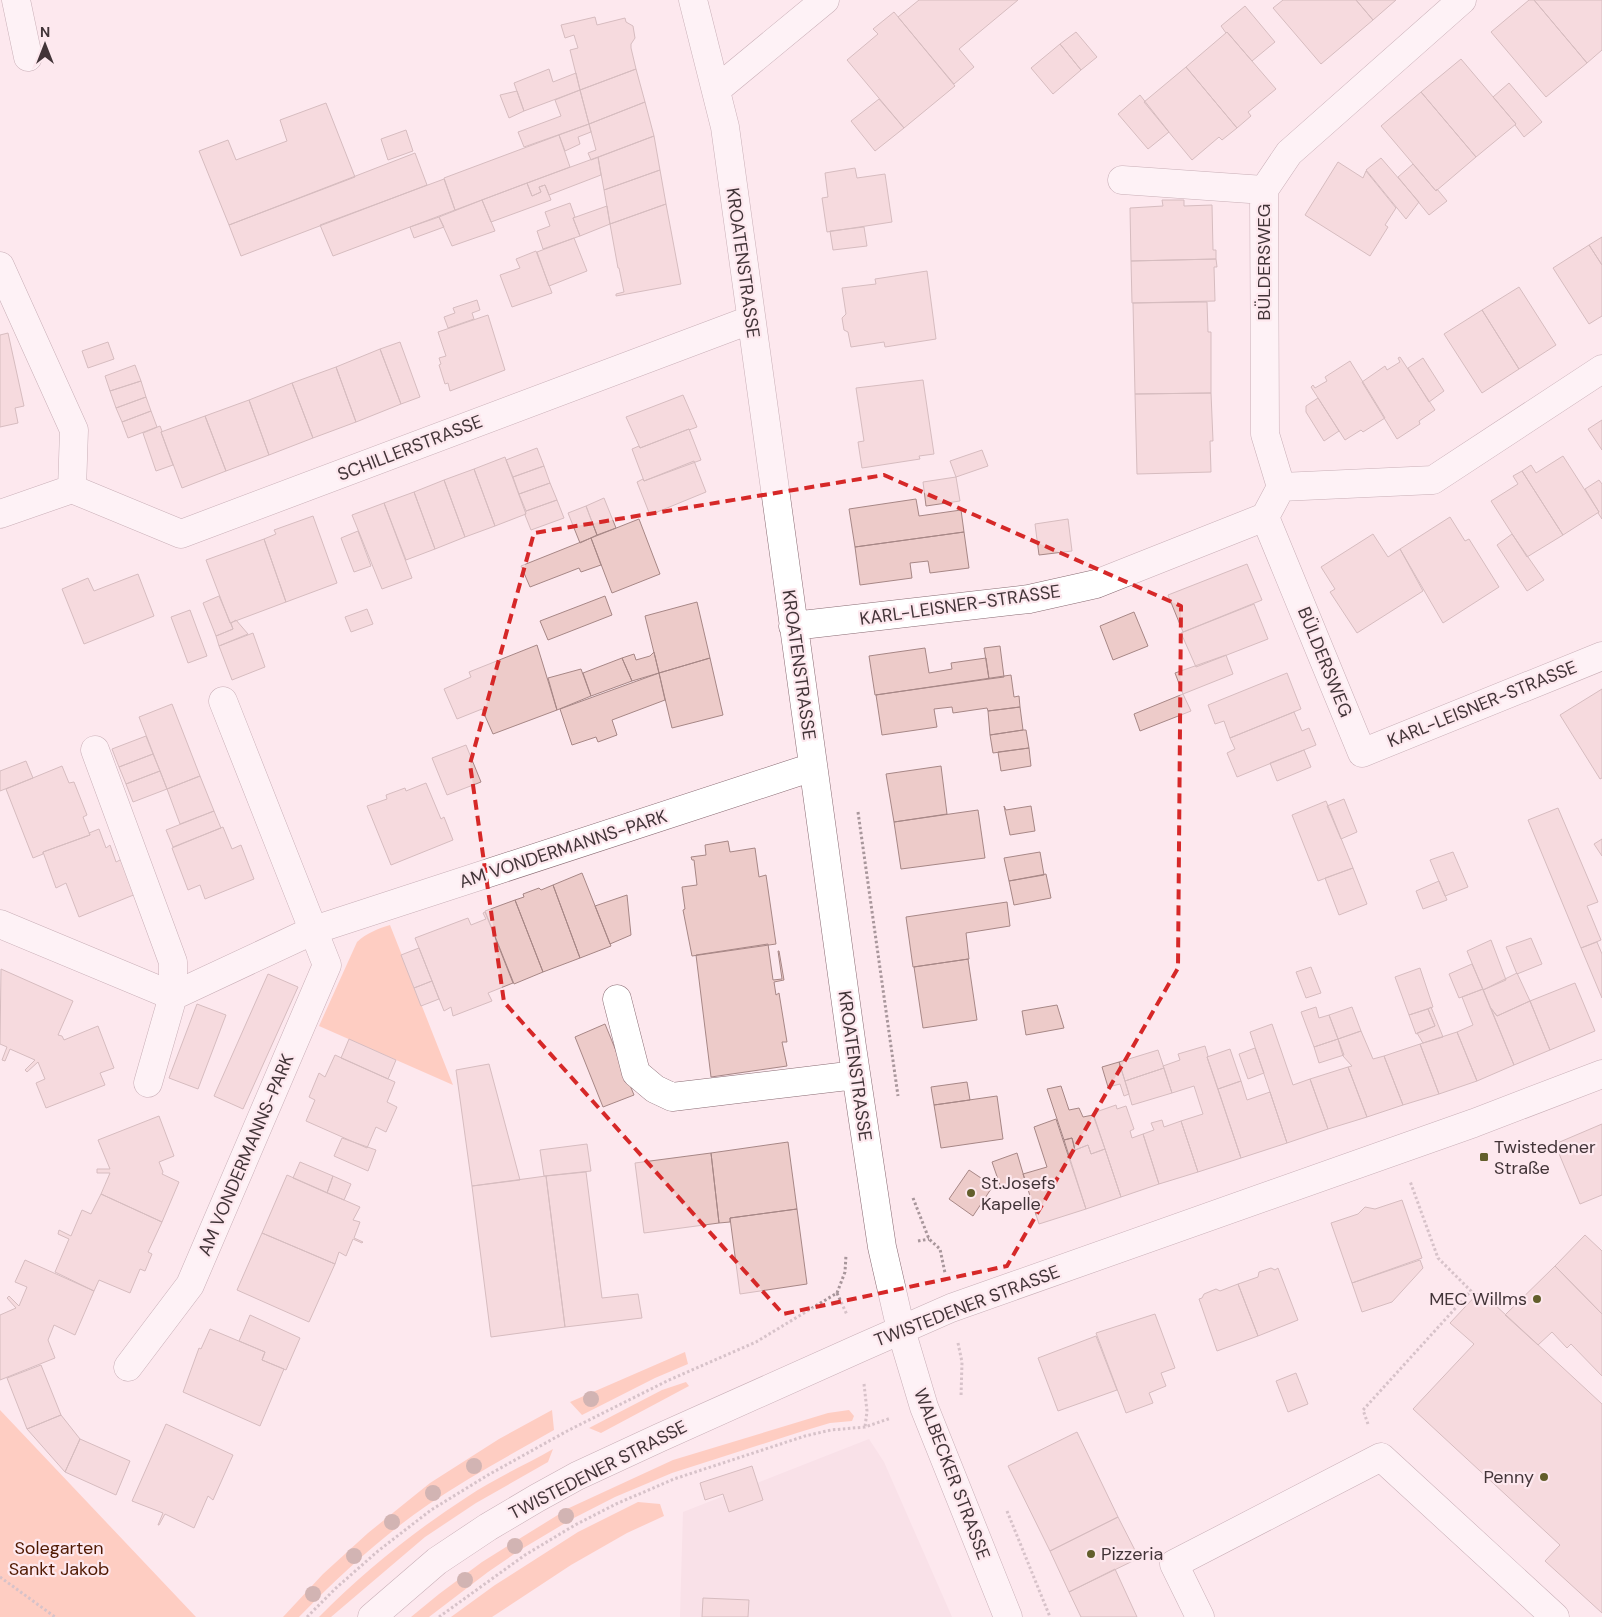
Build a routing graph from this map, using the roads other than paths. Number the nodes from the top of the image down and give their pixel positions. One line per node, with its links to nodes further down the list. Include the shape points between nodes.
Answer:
1 (16, 0): 5 (street)
2 (693, 0): 6 (street, KROATENSTRASSE)
3 (825, 0): 6 (street)
4 (1462, 0): 8 (street, BÜLDERSWEG, via 1289,153)
5 (28, 57)
6 (716, 90): 10 (street, KROATENSTRASSE, via 725,127)
7 (1122, 180): 8 (street)
8 (1264, 190): 12 (street, BÜLDERSWEG, via 1265,434)
9 (0, 266): 13 (street, via 74,430)
10 (750, 320): 13 (street, SCHILLERSTRASSE, via 181,534); 16 (street, KROATENSTRASSE)
11 (1602, 369): 12 (street, via 1433,480)
12 (1281, 487): 15 (street)
13 (72, 489): 14 (street)
14 (0, 514)
15 (1265, 517): 16 (street, KARL-LEISNER-STRASSE, via 1096,584 1029,600); 20 (street, BÜLDERSWEG)
16 (793, 626): 21 (street, KROATENSTRASSE)
17 (1602, 656): 20 (street, KARL-LEISNER-STRASSE)
18 (223, 701): 23 (street, AM VONDERMANNS-PARK)
19 (95, 750): 24 (street, via 173,962)
20 (1362, 753)
21 (813, 767): 23 (street, AM VONDERMANNS-PARK); 27 (street, KROATENSTRASSE)
22 (0, 924): 24 (street)
23 (314, 930): 24 (street, AM VONDERMANNS-PARK); 30 (street, AM VONDERMANNS-PARK, via 327,965 190,1285)
24 (173, 996): 28 (street)
25 (617, 999): 27 (street, via 636,1072 655,1090 672,1097)
26 (1602, 1074): 29 (street, TWISTEDENER STRASSE, via 1399,1150 951,1308)
27 (856, 1075): 29 (street, KROATENSTRASSE, via 882,1247)
28 (148, 1083)
29 (900, 1330): 31 (street, TWISTEDENER STRASSE, via 659,1438 536,1498 437,1561); 32 (street, WALBECKER STRASSE, via 924,1407)
30 (128, 1367)
31 (372, 1617)
32 (1008, 1617)
33 (1200, 1617): 34 (street, via 1174,1564 1381,1457)
34 (1555, 1617)

